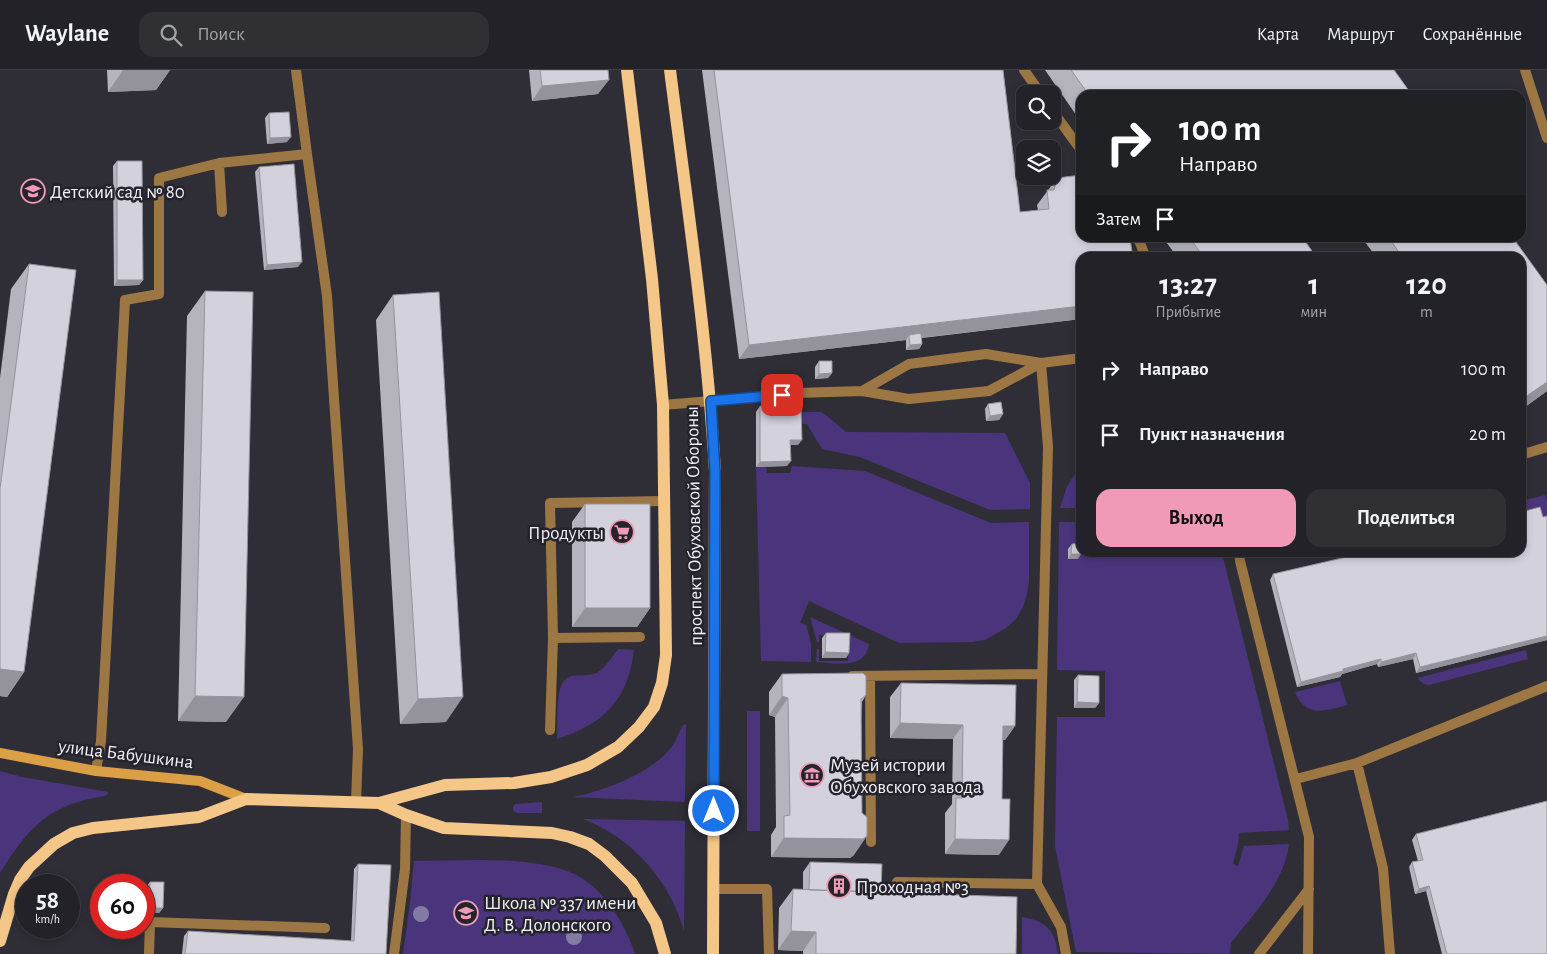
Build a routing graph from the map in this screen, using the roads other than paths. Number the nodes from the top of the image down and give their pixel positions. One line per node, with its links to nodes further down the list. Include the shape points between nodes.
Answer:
1 (296, 70): 10 (street)
2 (627, 70): 17 (main road, проспект Обуховской Обороны, via 652,279)
3 (670, 70): 16 (main road, проспект Обуховской Обороны)
4 (1024, 70): 6 (street)
5 (1525, 70): 8 (street)
6 (1035, 85)
7 (1061, 122): 9 (street)
8 (1547, 138)
9 (1076, 143)
10 (307, 154): 11 (street); 35 (street, via 328,308 358,749)
11 (219, 163): 12 (street); 32 (street, via 159,178 159,294 125,300 101,741)
12 (222, 212)
13 (1076, 359): 14 (street)
14 (1041, 363): 15 (street, via 989,391 909,399); 15 (street, via 986,354 909,364); 24 (street, via 1048,447)
15 (862, 391): 16 (street)
16 (711, 401): 17 (street); 41 (main road, проспект Обуховской Обороны, via 715,472)
17 (663, 405): 20 (main road, проспект Обуховской Обороны)
18 (1547, 447): 19 (street)
19 (1526, 453)
20 (665, 501): 23 (street, via 550,503); 29 (main road, проспект Обуховской Обороны, via 666,655 662,683 654,707 639,727)
21 (1240, 557): 33 (street)
22 (640, 637): 23 (street)
23 (554, 638): 28 (street)
24 (1042, 674): 26 (street); 40 (street)
25 (842, 676): 26 (street)
26 (870, 676): 38 (street)
27 (1547, 686): 31 (street)
28 (550, 730)
29 (618, 746): 36 (main road, улица Бабушкина, via 587,764 551,777 514,783 445,785)
30 (0, 753): 32 (main road, улица Бабушкина)
31 (1357, 763): 33 (street); 53 (street, via 1382,868)
32 (96, 771): 34 (main road, улица Бабушкина, via 200,781)
33 (1296, 779): 42 (street, via 1309,837)
34 (246, 799): 35 (main road, улица Бабушкина); 44 (main road, улица Бабушкина, via 199,817 93,828 63,838 42,854 20,880)
35 (356, 802): 36 (main road, улица Бабушкина)
36 (379, 803): 37 (main road, улица Бабушкина)
37 (406, 815): 46 (street, via 405,870); 47 (main road, улица Бабушкина, via 444,828 552,833 589,844 632,883 656,923)
38 (871, 842)
39 (897, 882): 40 (street)
40 (1037, 884): 50 (street, via 1061,927)
41 (714, 889): 48 (main road, проспект Обуховской Обороны); 49 (street, via 767,889)
42 (1309, 889): 51 (street); 52 (street)
43 (324, 928): 45 (street, via 150,922)
44 (0, 941)
45 (149, 954)
46 (394, 954)
47 (666, 954)
48 (713, 954)
49 (768, 954)
50 (1066, 954)
51 (1258, 954)
52 (1308, 954)
53 (1390, 954)

